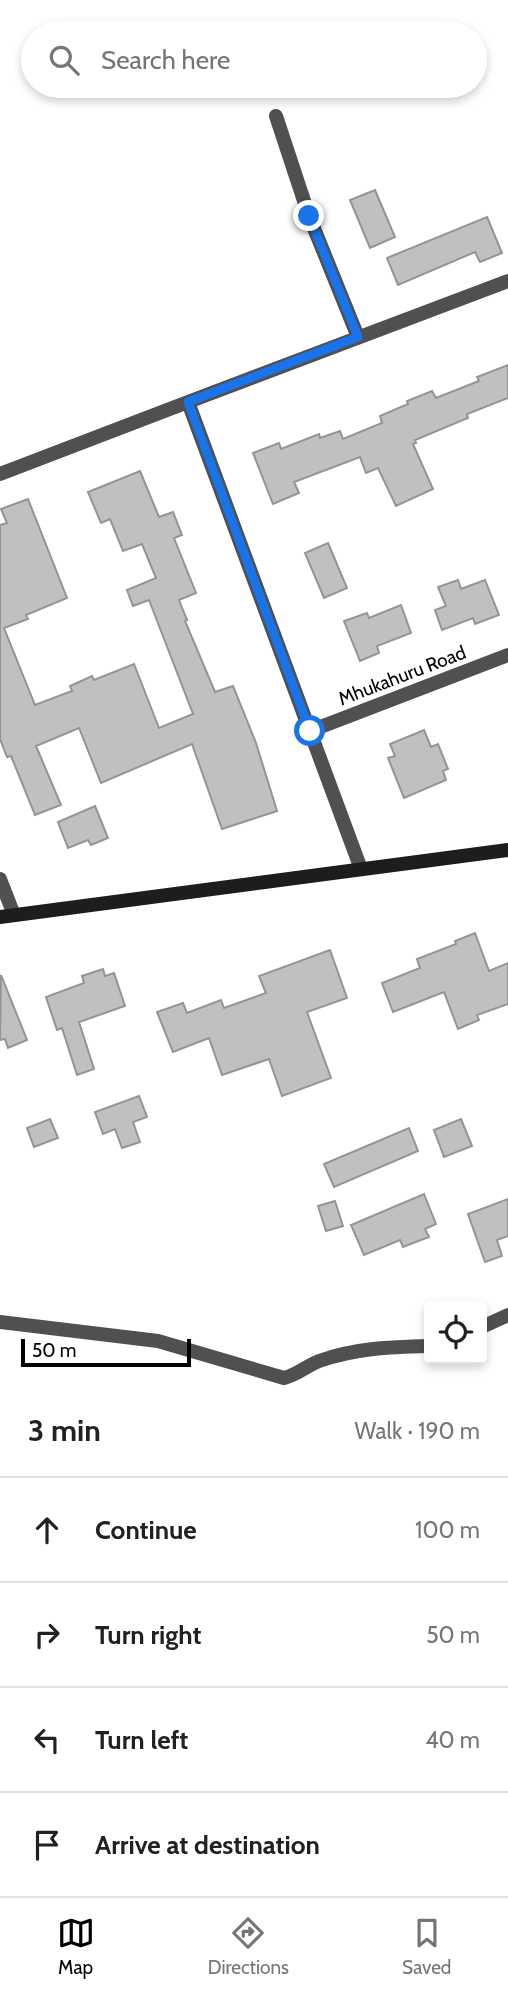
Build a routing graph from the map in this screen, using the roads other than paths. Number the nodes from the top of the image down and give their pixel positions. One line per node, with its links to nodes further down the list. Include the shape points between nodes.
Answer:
1 (276, 116): 3 (street, via 309,216)
2 (508, 281): 3 (street)
3 (358, 337): 4 (street)
4 (188, 402): 5 (street); 7 (street)
5 (0, 474)
6 (508, 655): 7 (street, Mhukahuru Road)
7 (310, 731): 9 (street)
8 (508, 850): 9 (street)
9 (361, 869): 11 (street)
10 (0, 879): 11 (street)
11 (7, 916)
12 (508, 1315): 14 (street)
13 (0, 1322): 16 (street, via 158,1340)
14 (487, 1325)
15 (424, 1346): 16 (street, via 366,1348 316,1362)
16 (297, 1380)

